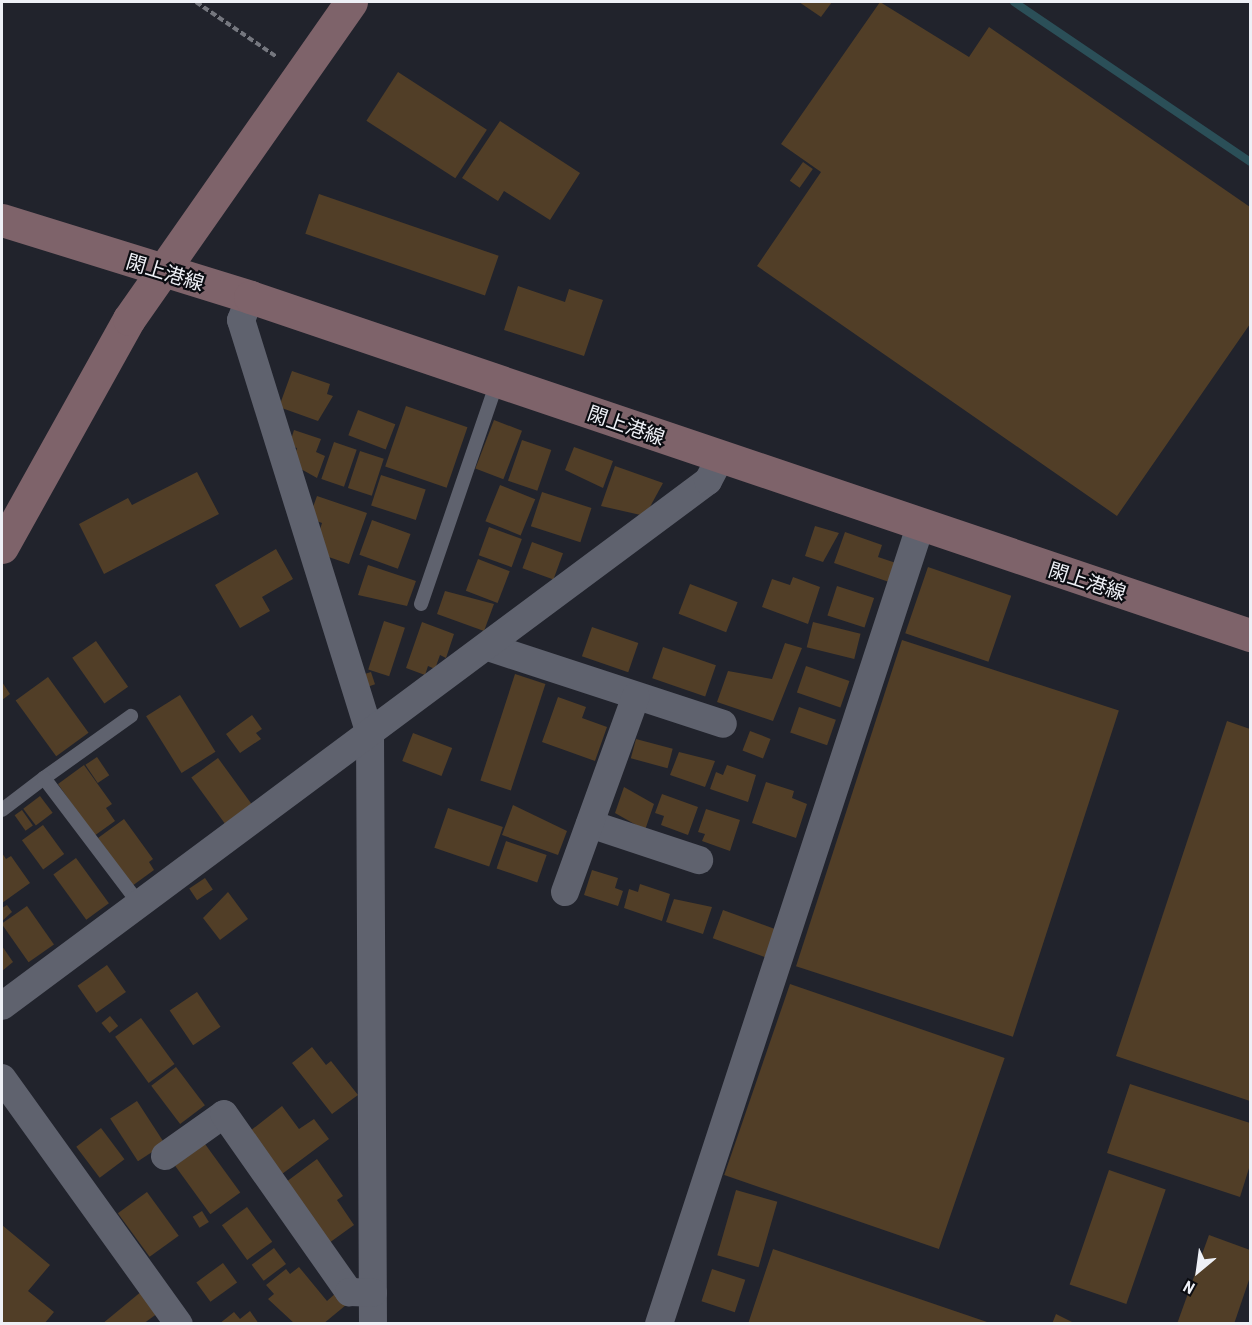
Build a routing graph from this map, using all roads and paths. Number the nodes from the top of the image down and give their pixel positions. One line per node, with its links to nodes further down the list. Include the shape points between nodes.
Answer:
1 (196, 2): 3 (path)
2 (351, 2): 3 (main road)
3 (300, 73): 5 (main road)
4 (2, 220): 5 (main road, 閖上港線)
5 (162, 272): 6 (main road, 閖上港線); 10 (main road, via 129,319)
6 (250, 297): 7 (main road, 閖上港線); 17 (street, via 241,320)
7 (497, 382): 8 (main road, 閖上港線); 11 (lane)
8 (720, 458): 9 (main road, 閖上港線); 13 (street, via 708,482)
9 (920, 527): 12 (main road, 閖上港線); 30 (street)
10 (2, 547)
11 (421, 604)
12 (1251, 635)
13 (488, 647): 14 (street); 17 (street)
14 (636, 696): 16 (street); 20 (street)
15 (131, 716): 18 (lane)
16 (723, 724)
17 (370, 734): 23 (street); 27 (street)
18 (44, 778): 19 (lane); 23 (lane)
19 (2, 810)
20 (590, 824): 21 (street); 22 (street)
21 (699, 860)
22 (566, 892)
23 (137, 901): 24 (street)
24 (2, 1006)
25 (2, 1078): 28 (street)
26 (165, 1156): 27 (street, via 224,1114 349,1292)
27 (373, 1293): 29 (street)
28 (179, 1323)
29 (373, 1323)
30 (659, 1323)

